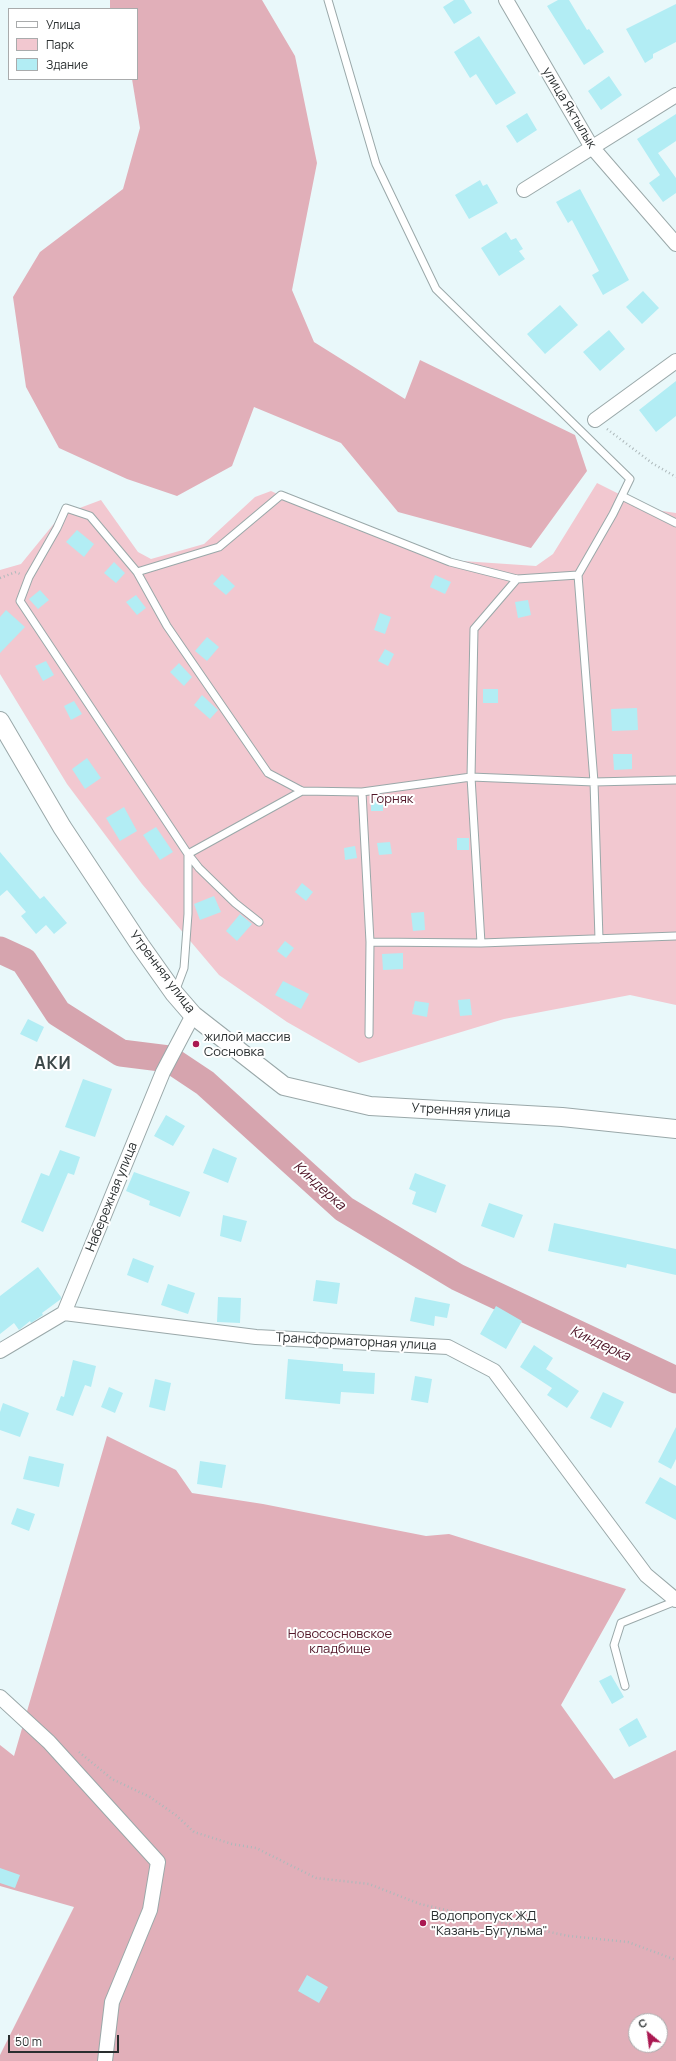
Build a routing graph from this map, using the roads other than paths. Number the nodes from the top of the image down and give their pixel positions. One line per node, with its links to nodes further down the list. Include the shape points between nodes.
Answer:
1 (328, 0): 9 (lane, via 376,164 436,289 630,479)
2 (506, 0): 4 (street, улица Яктылык)
3 (676, 95): 4 (street)
4 (591, 146): 5 (street); 6 (street, улица Яктылык)
5 (524, 190)
6 (676, 244)
7 (676, 361): 8 (street)
8 (595, 420)
9 (622, 496): 10 (lane); 12 (lane)
10 (676, 523)
11 (137, 572): 13 (lane, via 219,547 280,495 450,562); 18 (lane, via 167,626 268,772); 20 (lane, via 90,516 66,508 29,577 20,601)
12 (578, 575): 13 (lane); 17 (lane)
13 (517, 579): 15 (lane, via 474,629)
14 (0, 721): 26 (street, Утренняя улица, via 62,827)
15 (471, 778): 17 (lane); 19 (lane); 25 (lane)
16 (676, 780): 17 (lane)
17 (594, 782): 23 (lane)
18 (302, 791): 19 (lane); 20 (lane)
19 (362, 792): 24 (lane)
20 (188, 854): 21 (lane, via 235,903); 26 (lane, via 188,914 184,968)
21 (259, 922)
22 (676, 936): 23 (lane)
23 (599, 939): 25 (lane)
24 (370, 942): 25 (lane); 28 (lane)
25 (481, 943)
26 (174, 993): 27 (street, Утренняя улица)
27 (193, 1015): 29 (street, Утренняя улица, via 284,1086 370,1106 562,1117); 30 (street, Набережная улица, via 163,1072)
28 (368, 1034)
29 (676, 1129)
30 (64, 1313): 31 (street); 32 (street, Трансформаторная улица, via 256,1337 448,1346 494,1371 646,1575)
31 (0, 1351)
32 (676, 1600): 33 (lane, via 621,1623 614,1645)
33 (625, 1686)
34 (0, 1697): 35 (street, via 48,1742 158,1862 150,1910 112,2002)
35 (105, 2061)

